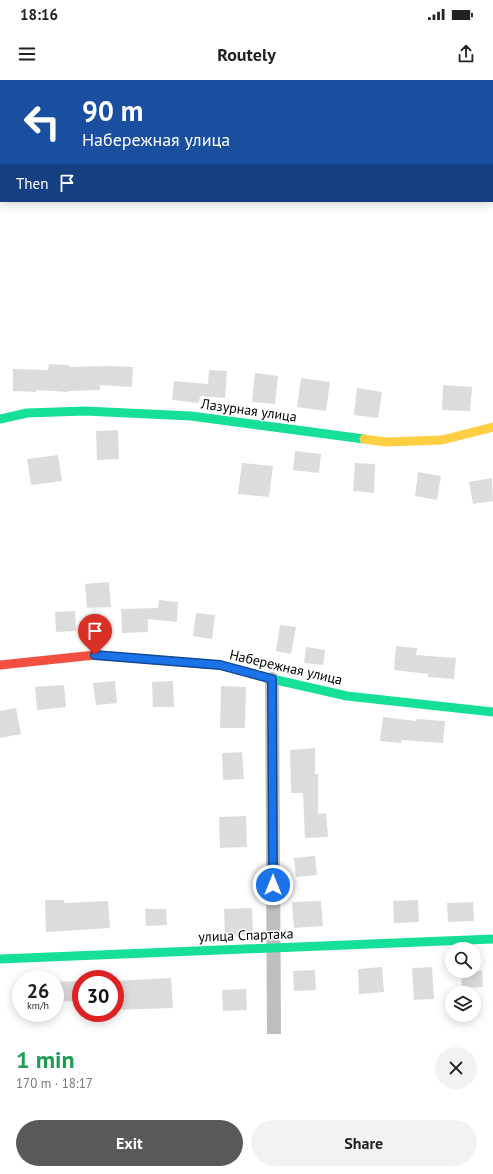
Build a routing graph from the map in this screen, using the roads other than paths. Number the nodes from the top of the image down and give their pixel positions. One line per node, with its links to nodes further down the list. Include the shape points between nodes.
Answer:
1 (0, 418): 2 (street, Лазурная улица, via 28,413 85,411 191,416 386,442 442,440)
2 (493, 427)
3 (0, 665): 4 (street, Набережная улица, via 95,655 220,665)
4 (272, 679): 5 (street, Набережная улица, via 347,696); 7 (street)
5 (493, 712)
6 (493, 939): 7 (street, улица Спартака)
7 (273, 948): 8 (street, улица Спартака); 9 (street)
8 (0, 959)
9 (274, 1034)

